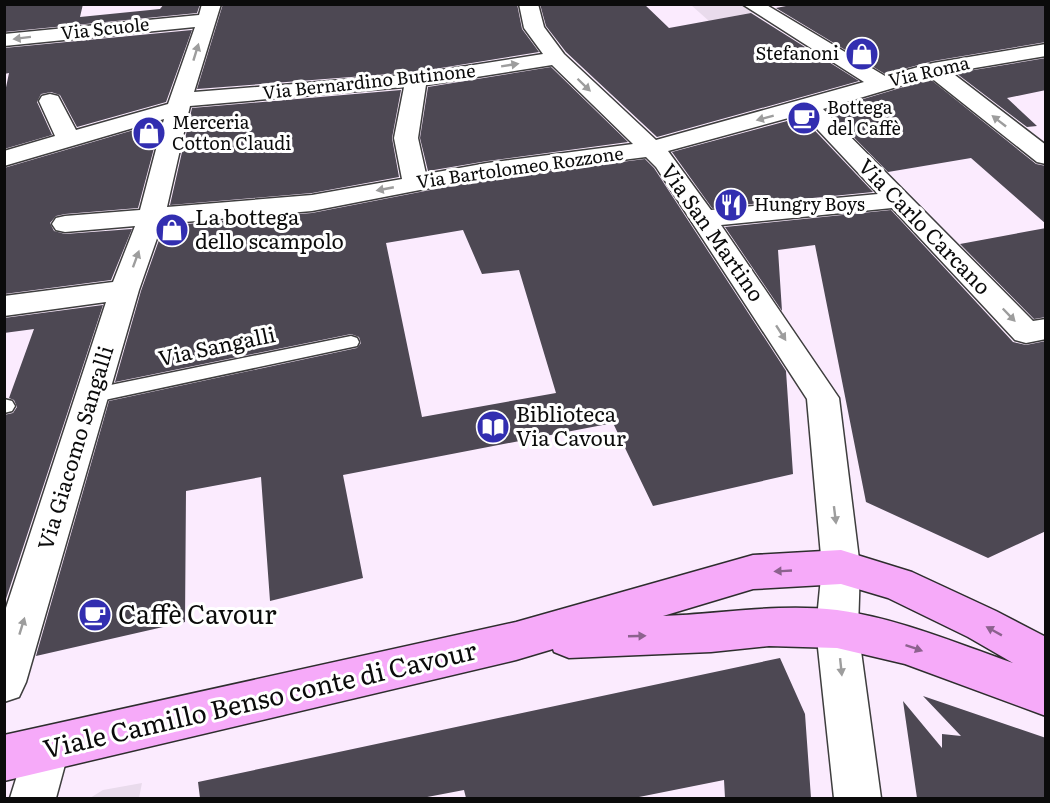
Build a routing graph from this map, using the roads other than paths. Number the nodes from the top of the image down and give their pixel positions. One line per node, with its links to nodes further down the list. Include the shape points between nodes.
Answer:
1 (528, 4): 6 (street, Via San Martino, via 534,28)
2 (755, 8): 9 (street, Via Roma)
3 (209, 12): 4 (street, Via Scuole, one-way to 4); 11 (street, Via Giacomo Sangalli, one-way to 3)
4 (4, 40)
5 (1046, 50): 7 (street, Via Roma)
6 (557, 58): 8 (street, Via Bernardino Butinone, one-way to 6); 14 (street, Via San Martino, one-way to 14)
7 (933, 69): 9 (street, Via Roma); 15 (street, one-way to 7)
8 (416, 80): 11 (street, Via Bernardino Butinone); 17 (street, via 406,138)
9 (882, 84): 12 (street, Via Bartolomeo Rozzone)
10 (50, 101): 13 (street)
11 (180, 104): 13 (street, Via Bernardino Butinone); 19 (street, Via Giacomo Sangalli)
12 (808, 106): 14 (street, Via Bartolomeo Rozzone, one-way to 14); 18 (street, Via Carlo Carcano)
13 (69, 140): 16 (street, Via Bernardino Butinone)
14 (650, 149): 17 (street, Via Bartolomeo Rozzone); 20 (street, Via San Martino, via 665,162)
15 (1046, 157)
16 (4, 159)
17 (415, 183): 19 (street, Via Bartolomeo Rozzone, one-way to 19, via 312,203)
18 (898, 200): 20 (street); 24 (street, Via Carlo Carcano, one-way to 24, via 1026,333)
19 (152, 216): 21 (street); 22 (street, Via Giacomo Sangalli, one-way to 19)
20 (705, 219): 27 (street, Via San Martino, one-way to 27, via 823,398)
21 (64, 224)
22 (124, 290): 23 (street); 26 (street, Via Giacomo Sangalli)
23 (4, 306)
24 (1046, 329)
25 (351, 342): 26 (lane, Via Sangalli)
26 (87, 397): 31 (street, Via Giacomo Sangalli, one-way to 26)
27 (841, 567): 28 (street, Via San Martino); 29 (street, Viale Camillo Benso conte di Cavour, one-way to 29, via 753,572); 30 (street, Viale Camillo Benso conte di Cavour, one-way to 27, via 898,584)
28 (837, 629): 29 (street, Viale Camillo Benso conte di Cavour, one-way to 28, via 769,627); 32 (street, Viale Camillo Benso conte di Cavour, one-way to 32, via 905,645); 35 (street, Via San Martino, one-way to 35)
29 (516, 641): 33 (street, Viale Camillo Benso conte di Cavour)
30 (1046, 659)
31 (4, 682)
32 (1046, 695)
33 (25, 754): 34 (street)
34 (33, 798)
35 (858, 798)

